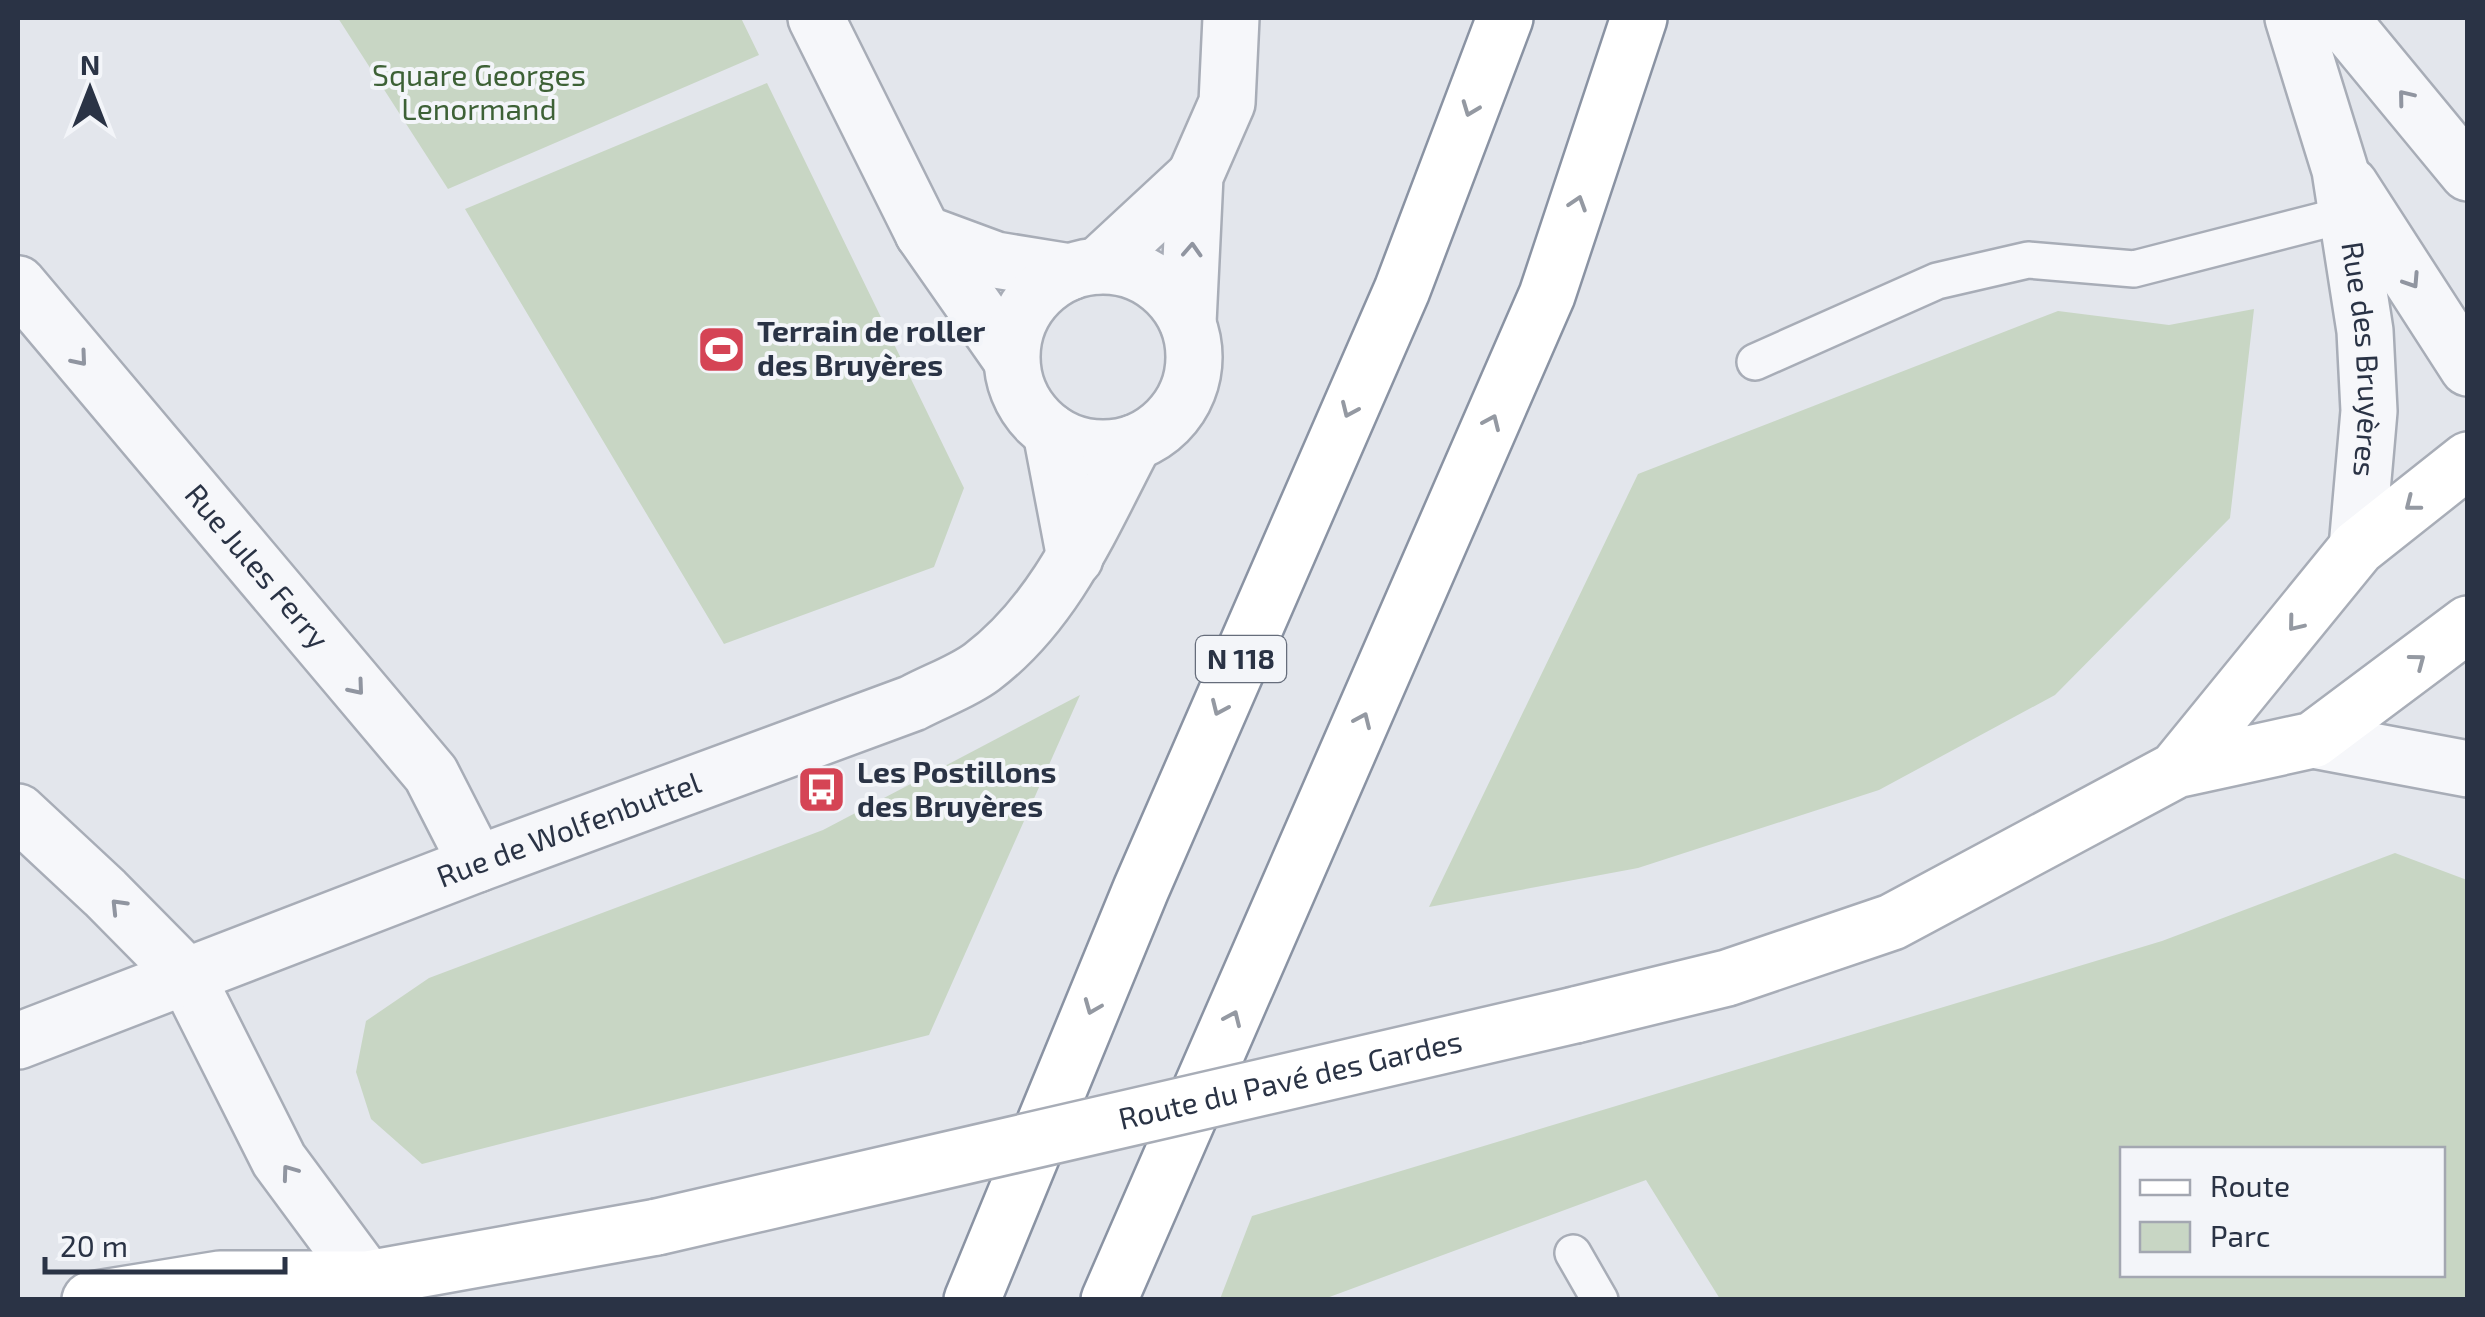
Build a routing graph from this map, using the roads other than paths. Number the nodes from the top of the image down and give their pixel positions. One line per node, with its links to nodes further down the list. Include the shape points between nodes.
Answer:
1 (816, 18): 10 (street)
2 (1231, 18): 8 (street, via 1227,102)
3 (1504, 18): 34 (main road, N 118, one-way to 34, via 1402,290 1140,889)
4 (1640, 18): 30 (main road, one-way to 4, via 1548,296)
5 (2293, 18): 9 (street, Rue des Bruyères)
6 (2340, 18): 7 (street, one-way to 6)
7 (2468, 172)
8 (1195, 176): 11 (street); 13 (street, one-way to 8)
9 (2344, 192): 15 (lane, via 2134,269 2028,260 1937,281); 16 (street, Rue des Bruyères, one-way to 16); 20 (street, Rue des Bruyères, via 2369,411)
10 (923, 233): 11 (street, via 996,260); 14 (street)
11 (1084, 269): 13 (street, via 1126,269 1151,280); 14 (street, via 1046,286 1026,306)
12 (18, 284): 27 (street, Rue Jules Ferry, one-way to 27, via 430,774)
13 (1188, 324): 18 (street, via 1191,380 1159,428)
14 (1012, 359): 17 (street, via 1030,412)
15 (1755, 362)
16 (2468, 368)
17 (1051, 432): 18 (street, via 1104,448); 21 (street)
18 (1134, 443): 21 (street, Rue de Wolfenbuttel)
19 (2468, 460): 20 (main road, Route du Pavé des Gardes, one-way to 20)
20 (2357, 548): 24 (main road, Route du Pavé des Gardes, one-way to 24)
21 (1075, 558): 27 (street, Rue de Wolfenbuttel, via 1037,616 964,677 913,702)
22 (2468, 624): 23 (main road, Route du Pavé des Gardes, one-way to 22)
23 (2313, 740): 24 (main road, Route du Pavé des Gardes); 25 (street)
24 (2176, 770): 32 (main road, Route du Pavé des Gardes, bridge, via 1892,922 1727,978)
25 (2468, 770)
26 (18, 812): 28 (street, one-way to 26)
27 (477, 864): 28 (street, Rue de Wolfenbuttel)
28 (186, 975): 29 (street, Rue de Wolfenbuttel); 32 (street, one-way to 28, via 280,1160)
29 (18, 1041)
30 (1152, 1204): 35 (main road); 36 (main road)
31 (1573, 1253): 37 (lane)
32 (372, 1288): 33 (main road, Route du Pavé des Gardes, via 220,1279)
33 (90, 1300)
34 (972, 1300)
35 (1109, 1300)
36 (1152, 1300)
37 (1600, 1300)

